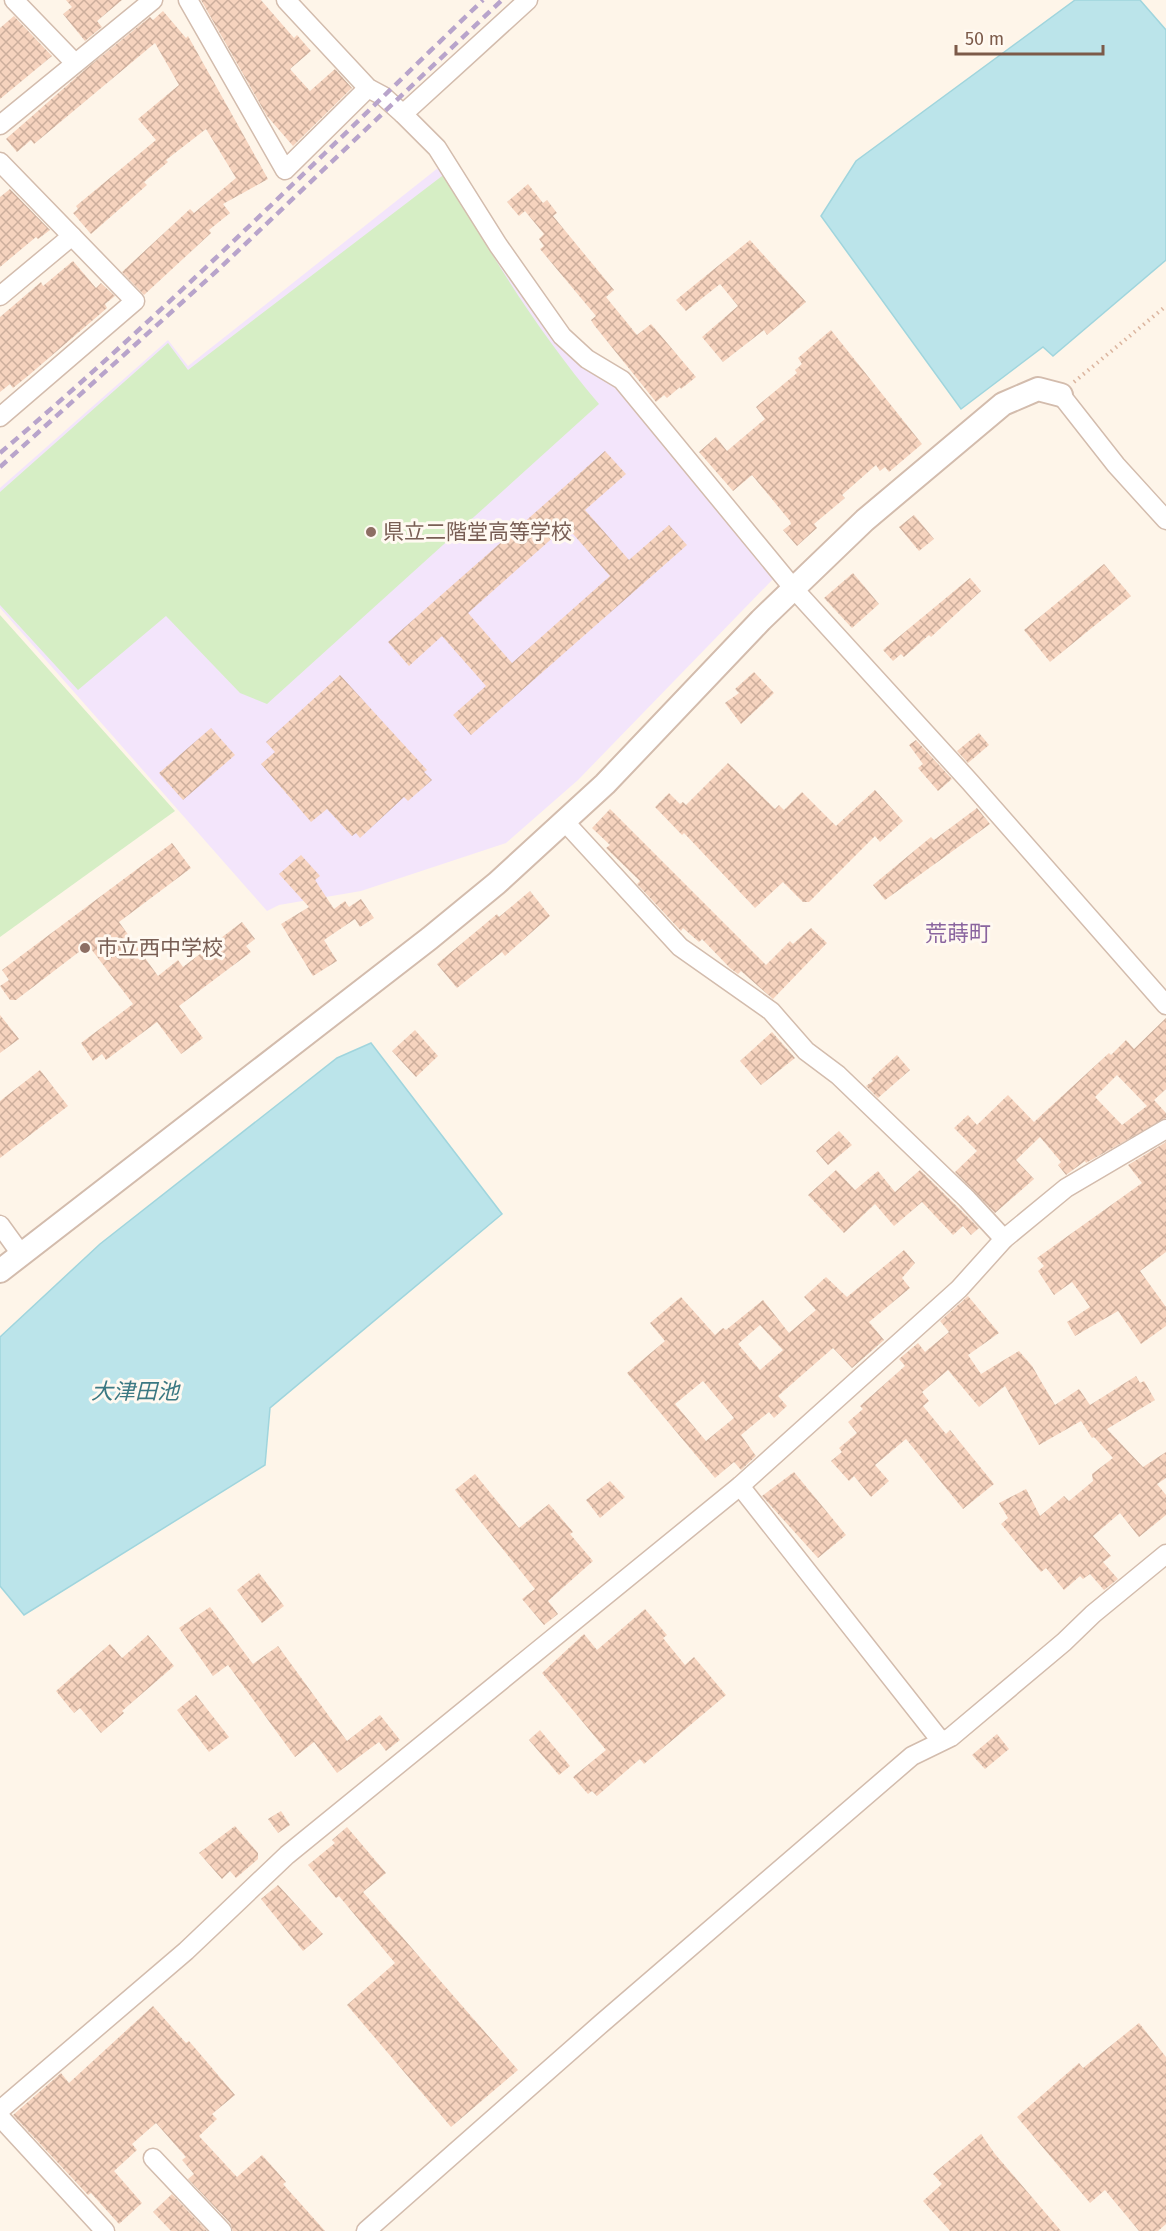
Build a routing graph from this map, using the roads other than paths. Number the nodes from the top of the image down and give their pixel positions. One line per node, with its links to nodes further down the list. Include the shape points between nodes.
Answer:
1 (13, 0): 6 (street); 7 (street)
2 (153, 0): 7 (street)
3 (188, 0): 8 (street, via 285,170)
4 (286, 0): 8 (street)
5 (528, 0): 9 (street)
6 (0, 9)
7 (75, 63): 10 (street)
8 (368, 88): 9 (street)
9 (403, 114): 17 (street, via 437,148 562,336 586,359 622,380)
10 (0, 125)
11 (2, 167): 12 (street)
12 (72, 236): 13 (street); 15 (street, via 135,301)
13 (0, 296)
14 (1061, 395): 16 (street, via 1116,465); 17 (street, via 1038,389 1003,404 865,520)
15 (0, 417)
16 (1166, 519)
17 (794, 589): 18 (street); 19 (street)
18 (565, 822): 22 (street, via 680,947 771,1011 806,1051 838,1075); 23 (street, via 430,938)
19 (1166, 1005)
20 (1166, 1129): 22 (street, via 1066,1188)
21 (0, 1225): 23 (street)
22 (1004, 1239): 25 (street, via 959,1288)
23 (21, 1254): 24 (street)
24 (0, 1271)
25 (740, 1486): 27 (street); 28 (street, via 287,1855 186,1951)
26 (1166, 1554): 27 (street, via 960,1730)
27 (941, 1741): 32 (street, via 912,1756)
28 (0, 2111): 30 (street)
29 (153, 2158): 31 (street)
30 (105, 2231)
31 (222, 2231)
32 (366, 2231)

